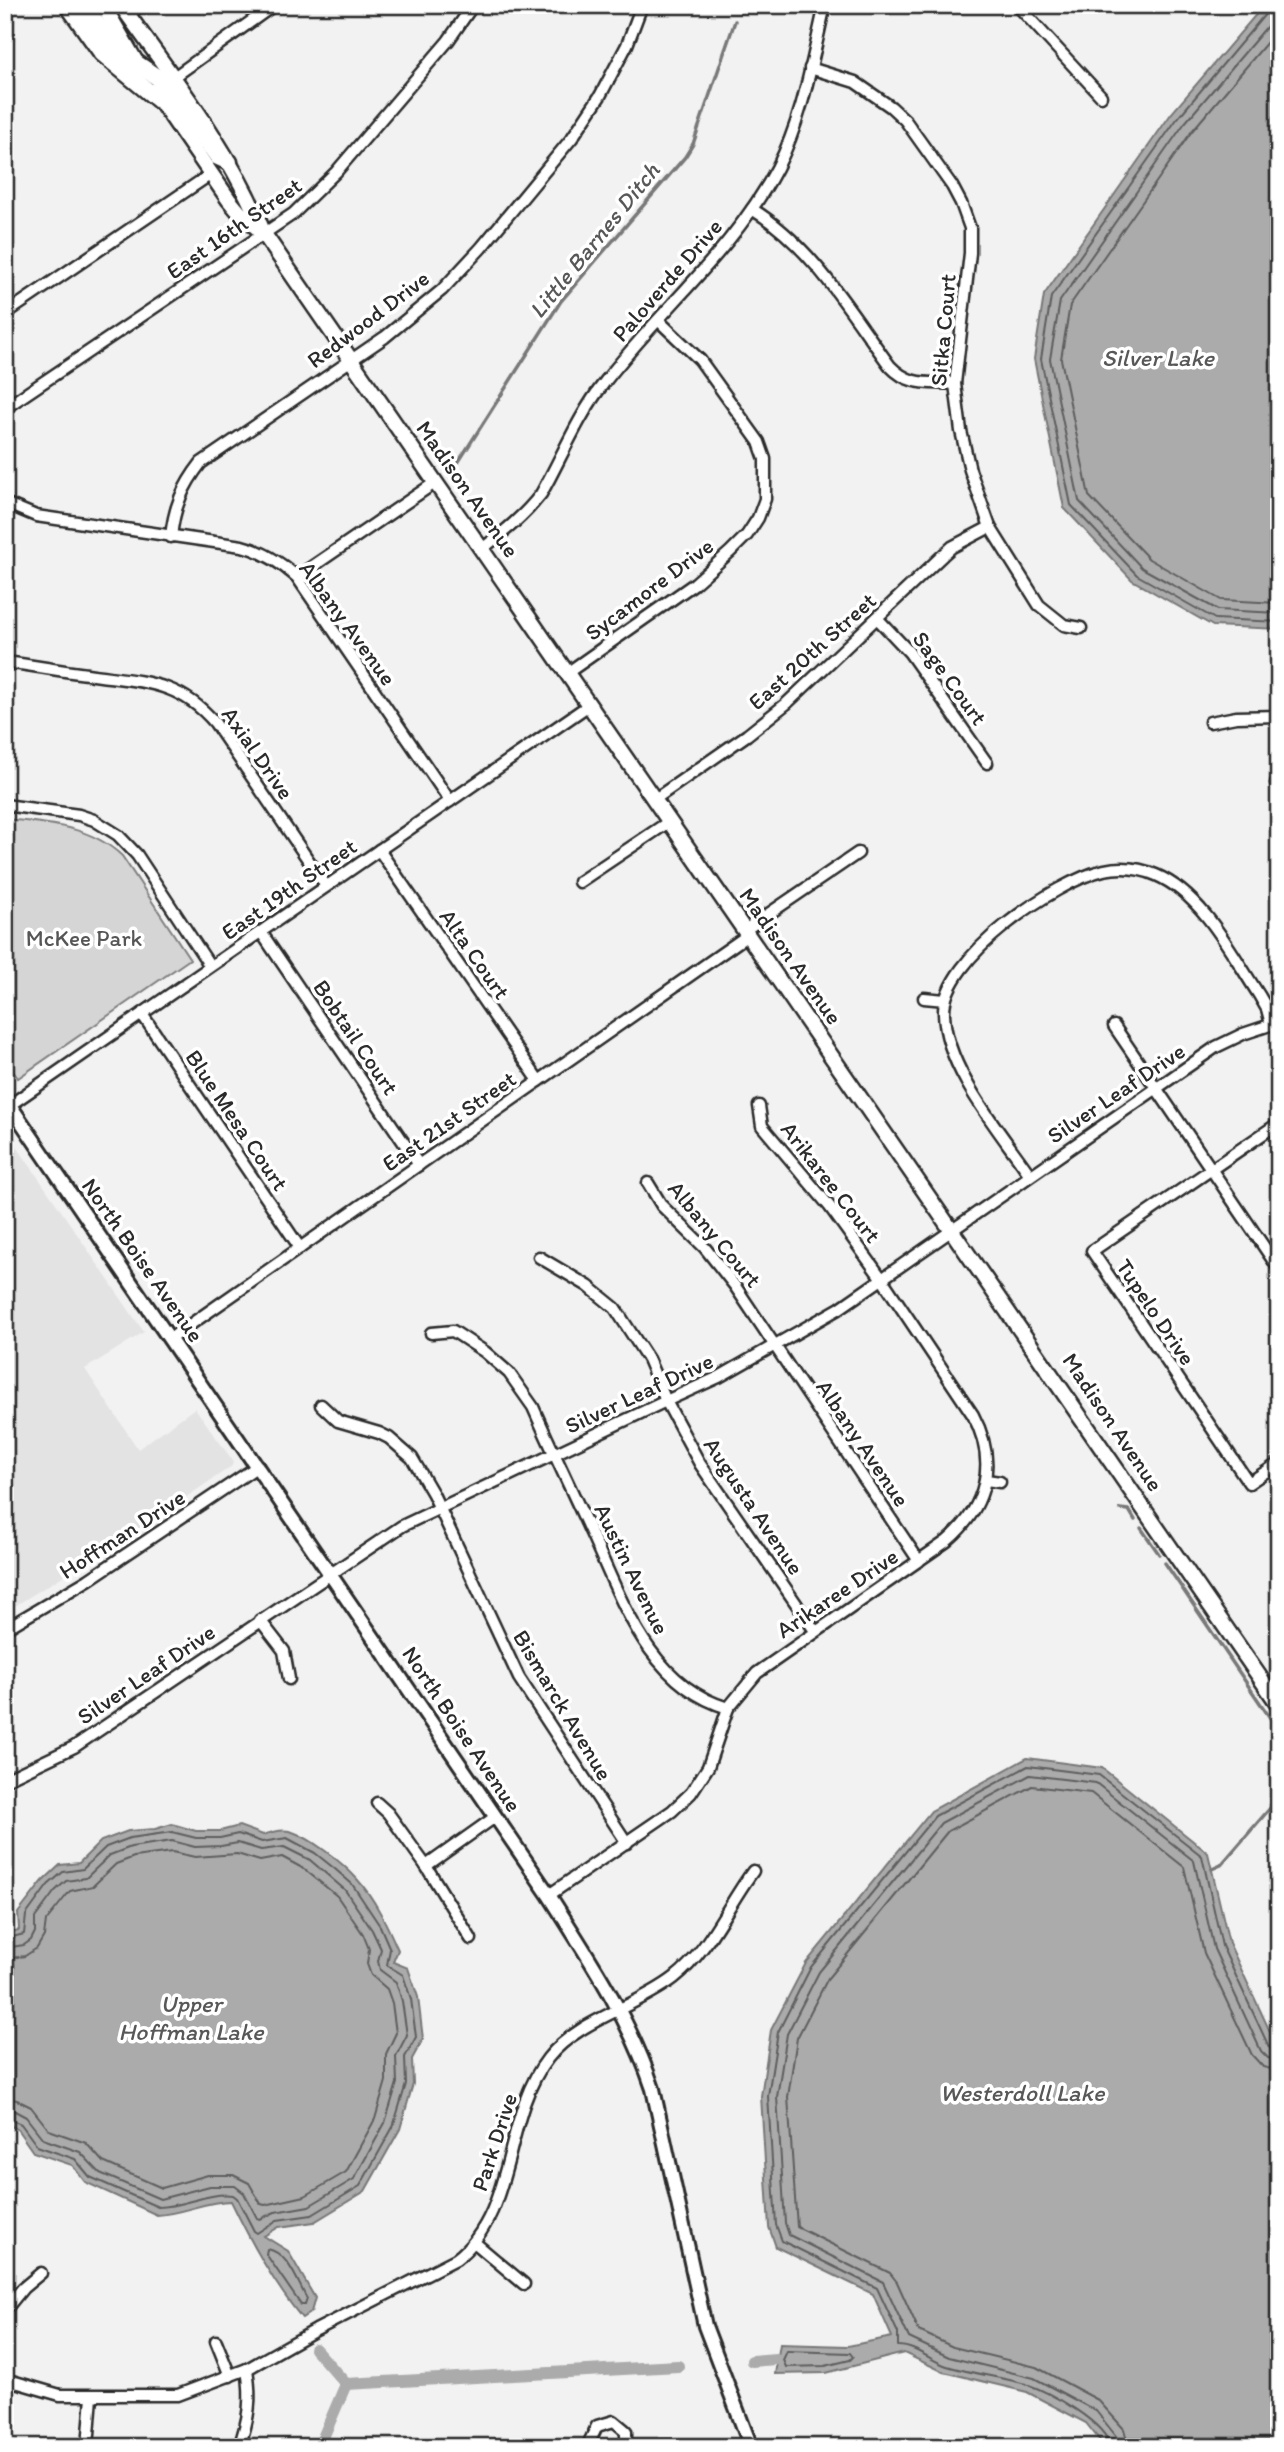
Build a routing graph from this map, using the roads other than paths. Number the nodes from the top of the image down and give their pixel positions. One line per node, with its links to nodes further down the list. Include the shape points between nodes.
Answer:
1 (68, 5): 15 (highway, via 102,53)
2 (83, 5): 11 (highway, via 109,42)
3 (103, 5): 11 (main road, Madison Avenue)
4 (141, 5): 10 (street)
5 (274, 5): 13 (street)
6 (472, 5): 19 (street, East 16th Street, via 448,41 337,172 293,214)
7 (642, 5): 22 (street, Redwood Drive, via 600,96 534,185 442,290)
8 (825, 5): 12 (street, Paloverde Drive)
9 (1017, 5): 14 (street)
10 (125, 10): 13 (main road, Madison Avenue)
11 (136, 62): 15 (main road, Madison Avenue); 16 (highway, via 161,80 218,157)
12 (810, 68): 18 (street, Paloverde Drive, via 789,141); 23 (street, Sitka Court, via 855,82 891,107 905,120 961,203 970,229 970,253)
13 (174, 77): 16 (main road, Madison Avenue)
14 (1101, 96)
15 (160, 101): 17 (main road, Madison Avenue)
16 (229, 162): 19 (main road, Madison Avenue)
17 (211, 174): 19 (main road, Madison Avenue, via 239,212); 20 (street)
18 (752, 209): 21 (street, Paloverde Drive); 23 (street, via 810,257 901,377)
19 (264, 234): 22 (main road, Madison Avenue); 24 (street, East 16th Street)
20 (5, 314)
21 (659, 321): 29 (street, Paloverde Drive, via 595,395 541,494 517,522); 34 (street, Sycamore Drive, via 700,360 759,442 765,459 765,499 747,536 703,576)
22 (350, 359): 25 (main road, Madison Avenue); 28 (street, Redwood Drive, via 201,463 176,503)
23 (955, 384): 27 (street, Sitka Court, via 970,470)
24 (5, 408)
25 (436, 482): 29 (main road, Madison Avenue); 30 (street)
26 (5, 503): 28 (street, Albany Avenue, via 36,516)
27 (990, 527): 31 (street, East 20th Street, via 952,547); 32 (street, Sitka Court, via 1039,604 1064,625)
28 (171, 537): 30 (street, Albany Avenue, via 255,550)
29 (481, 549): 34 (main road, Madison Avenue)
30 (297, 577): 40 (street, Albany Avenue)
31 (877, 618): 38 (street, Sage Court, via 909,652); 39 (street, East 20th Street, via 786,704)
32 (1081, 628)
33 (5, 662): 46 (street, Axial Drive, via 147,681 196,703 215,723)
34 (568, 673): 35 (main road, Madison Avenue)
35 (589, 705): 39 (main road, Madison Avenue); 40 (street, East 19th Street)
36 (1279, 716): 37 (street)
37 (1210, 722)
38 (987, 763)
39 (655, 799): 42 (main road, Madison Avenue)
40 (450, 801): 43 (street, East 19th Street)
41 (5, 805): 49 (street, via 79,815 118,835 137,855)
42 (670, 821): 45 (street); 48 (main road, Madison Avenue)
43 (379, 850): 46 (street, East 19th Street); 55 (street, Alta Court)
44 (858, 853): 48 (street, East 21st Street)
45 (579, 882)
46 (327, 886): 47 (street, East 19th Street)
47 (261, 932): 49 (street, East 19th Street); 60 (street, Bobtail Court)
48 (747, 932): 55 (street, East 21st Street); 64 (main road, Madison Avenue)
49 (210, 966): 52 (street, East 19th Street)
50 (924, 998): 51 (street)
51 (945, 1000): 53 (street, via 970,957 1008,923 1072,882 1105,870 1134,868 1172,883 1203,912); 62 (street, via 948,1040 957,1068)
52 (142, 1014): 57 (street, East 19th Street); 65 (street, Blue Mesa Court)
53 (1275, 1023): 56 (street, Silver Leaf Drive, via 1216,1047)
54 (1114, 1026): 56 (street)
55 (540, 1081): 60 (street, East 21st Street)
56 (1157, 1089): 61 (street); 62 (street, Silver Leaf Drive)
57 (8, 1101): 70 (street, North Boise Avenue)
58 (759, 1106): 68 (street, Arikaree Court, via 762,1126 830,1207)
59 (1279, 1124): 61 (street, Tupelo Drive)
60 (419, 1165): 65 (street, East 21st Street)
61 (1210, 1170): 67 (street); 75 (street, Tupelo Drive, via 1092,1251 1249,1483)
62 (1030, 1175): 64 (street, Silver Leaf Drive)
63 (648, 1182): 71 (street, Albany Court, via 662,1206 735,1286)
64 (953, 1230): 68 (street, Silver Leaf Drive); 86 (main road, Madison Avenue)
65 (300, 1248): 70 (street, East 21st Street)
66 (539, 1256): 72 (street, Augusta Avenue, via 615,1308 648,1359)
67 (1279, 1269)
68 (882, 1279): 71 (street, Silver Leaf Drive); 77 (street, Arikaree Drive, via 978,1424)
69 (431, 1333): 74 (street, Austin Avenue, via 453,1331 499,1362 533,1407)
70 (171, 1338): 76 (street, North Boise Avenue)
71 (774, 1347): 72 (street, Silver Leaf Drive); 80 (street, Albany Avenue)
72 (666, 1401): 74 (street, Silver Leaf Drive); 84 (street, Augusta Avenue, via 700,1464)
73 (321, 1405): 79 (street, Bismarck Avenue, via 338,1421 379,1433 406,1452)
74 (554, 1455): 79 (street, Silver Leaf Drive); 87 (street, Austin Avenue, via 640,1638 677,1679)
75 (1279, 1463)
76 (258, 1466): 81 (street, North Boise Avenue); 83 (street, Hoffman Drive, via 88,1580)
77 (986, 1480): 78 (street); 80 (street, Arikaree Drive, via 982,1496 961,1529)
78 (1000, 1482)
79 (439, 1507): 81 (street, Silver Leaf Drive); 91 (street, Bismarck Avenue, via 519,1678)
80 (919, 1561): 84 (street, Arikaree Drive)
81 (330, 1573): 82 (street, Silver Leaf Drive); 90 (street, North Boise Avenue)
82 (260, 1619): 85 (street, via 284,1651); 88 (street, Silver Leaf Drive, via 74,1747)
83 (5, 1629)
84 (815, 1631): 87 (street, Arikaree Drive, via 757,1672)
85 (289, 1679)
86 (1279, 1704)
87 (728, 1708): 91 (street, Arikaree Drive, via 708,1768 697,1785 672,1811)
88 (5, 1780)
89 (377, 1803): 92 (street)
90 (495, 1817): 92 (street); 94 (street, North Boise Avenue)
91 (626, 1843): 94 (street, Arikaree Drive)
92 (426, 1866): 95 (street)
93 (753, 1871): 96 (street, Park Drive, via 682,1971)
94 (549, 1895): 96 (street, North Boise Avenue)
95 (471, 1939)
96 (621, 2011): 97 (street, Park Drive, via 572,2036 540,2070 486,2227); 110 (street, North Boise Avenue, via 653,2089 705,2326)
97 (474, 2242): 99 (street); 102 (street, Park Drive, via 442,2267)
98 (41, 2273): 100 (street)
99 (524, 2284)
100 (5, 2310)
101 (216, 2341): 103 (street)
102 (247, 2370): 103 (street, Park Drive); 107 (street, via 249,2417)
103 (230, 2376): 105 (street, Park Drive, via 178,2395)
104 (5, 2379): 105 (street, Park Drive, via 60,2395)
105 (92, 2396): 106 (street)
106 (88, 2447)
107 (239, 2447)
108 (587, 2447): 109 (street, via 597,2426 614,2421 626,2431)
109 (626, 2447)
110 (751, 2447)

